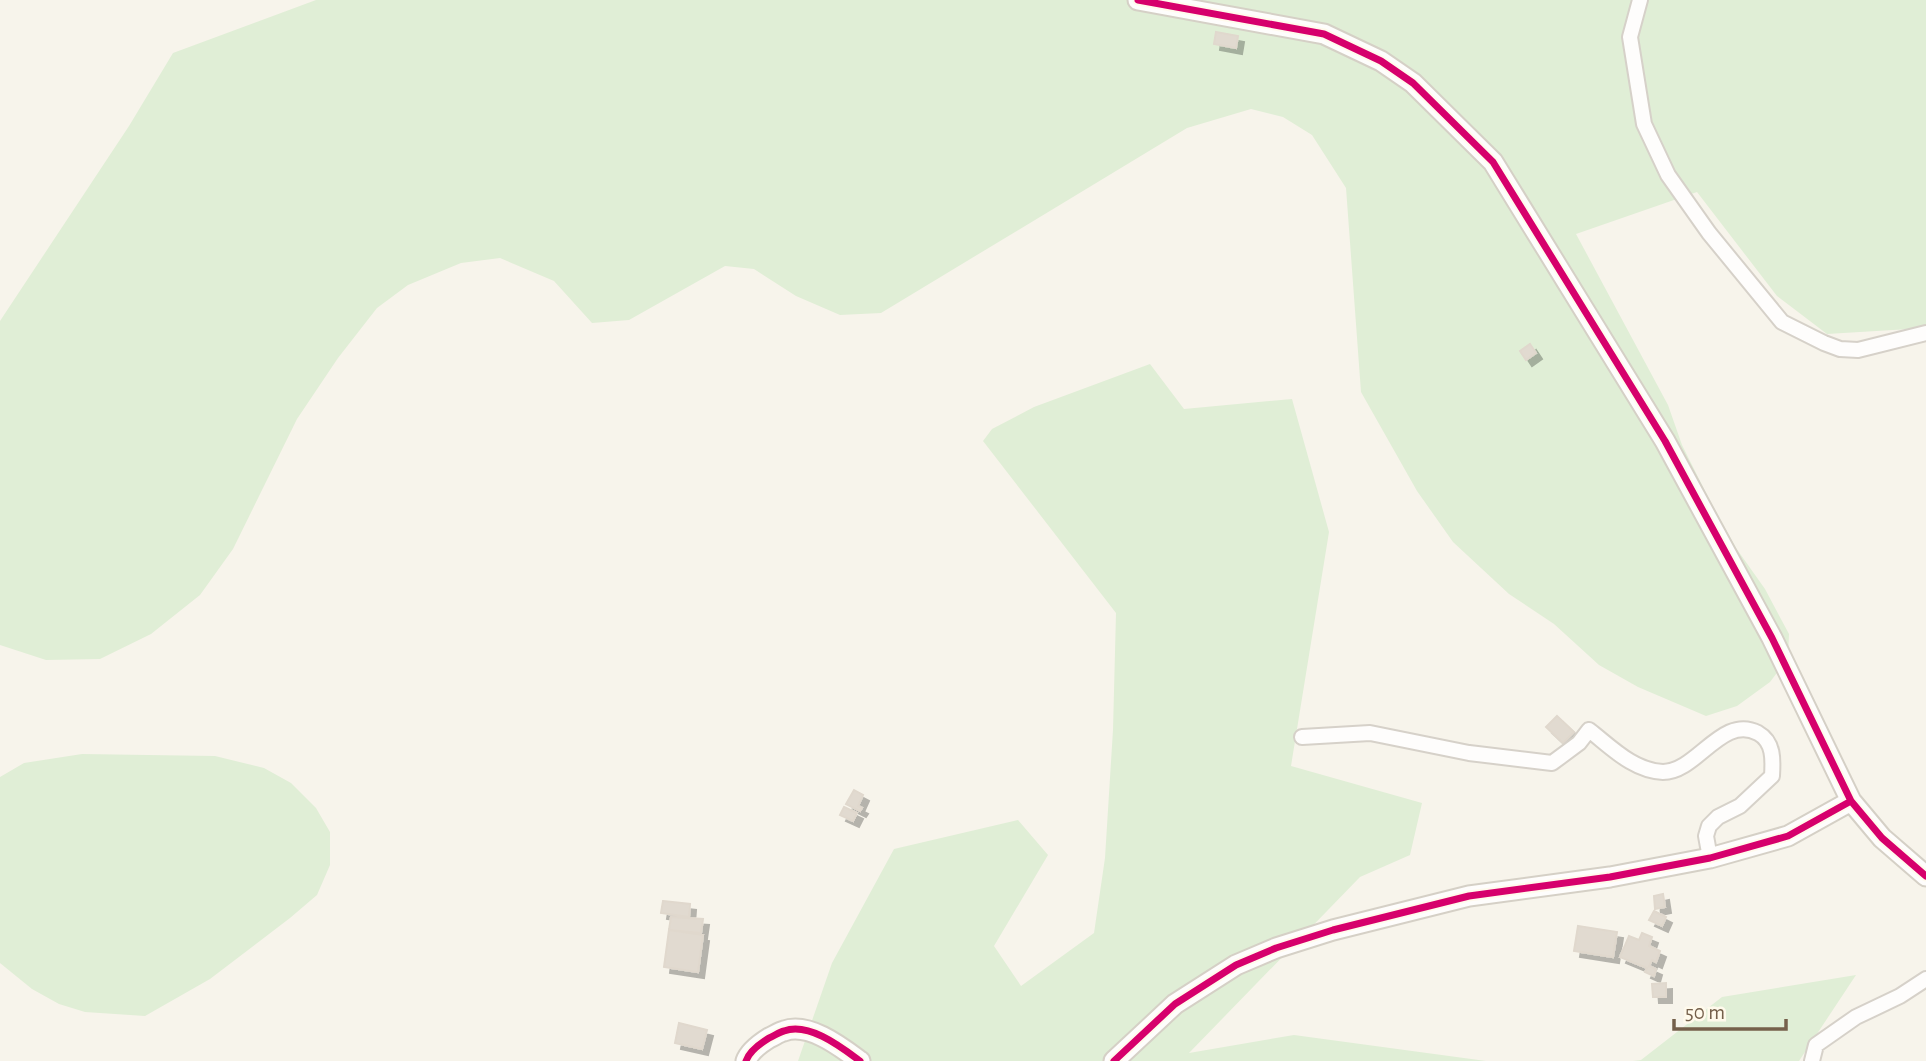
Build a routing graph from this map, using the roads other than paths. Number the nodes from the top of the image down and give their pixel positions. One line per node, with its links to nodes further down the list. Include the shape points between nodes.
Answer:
1 (1138, 0): 5 (street, via 1324,34 1381,61 1413,83 1493,162 1665,441 1772,638)
2 (1640, 0): 3 (street, via 1630,37 1644,124 1668,175 1782,322 1840,349 1858,350)
3 (1926, 333)
4 (1302, 737): 6 (street, via 1370,733 1469,753 1552,763 1580,743 1589,730 1633,763 1666,772 1739,729 1751,730 1770,746 1772,776 1740,806 1709,825)
5 (1851, 801): 6 (street, via 1788,836); 7 (street, via 1882,838)
6 (1710, 858): 11 (street, via 1469,897 1276,948 1236,965 1175,1004)
7 (1926, 876)
8 (1926, 979): 12 (street, via 1816,1045)
9 (746, 1061): 10 (street, via 765,1041 786,1030 833,1041)
10 (860, 1061)
11 (1115, 1061)
12 (1812, 1061)

